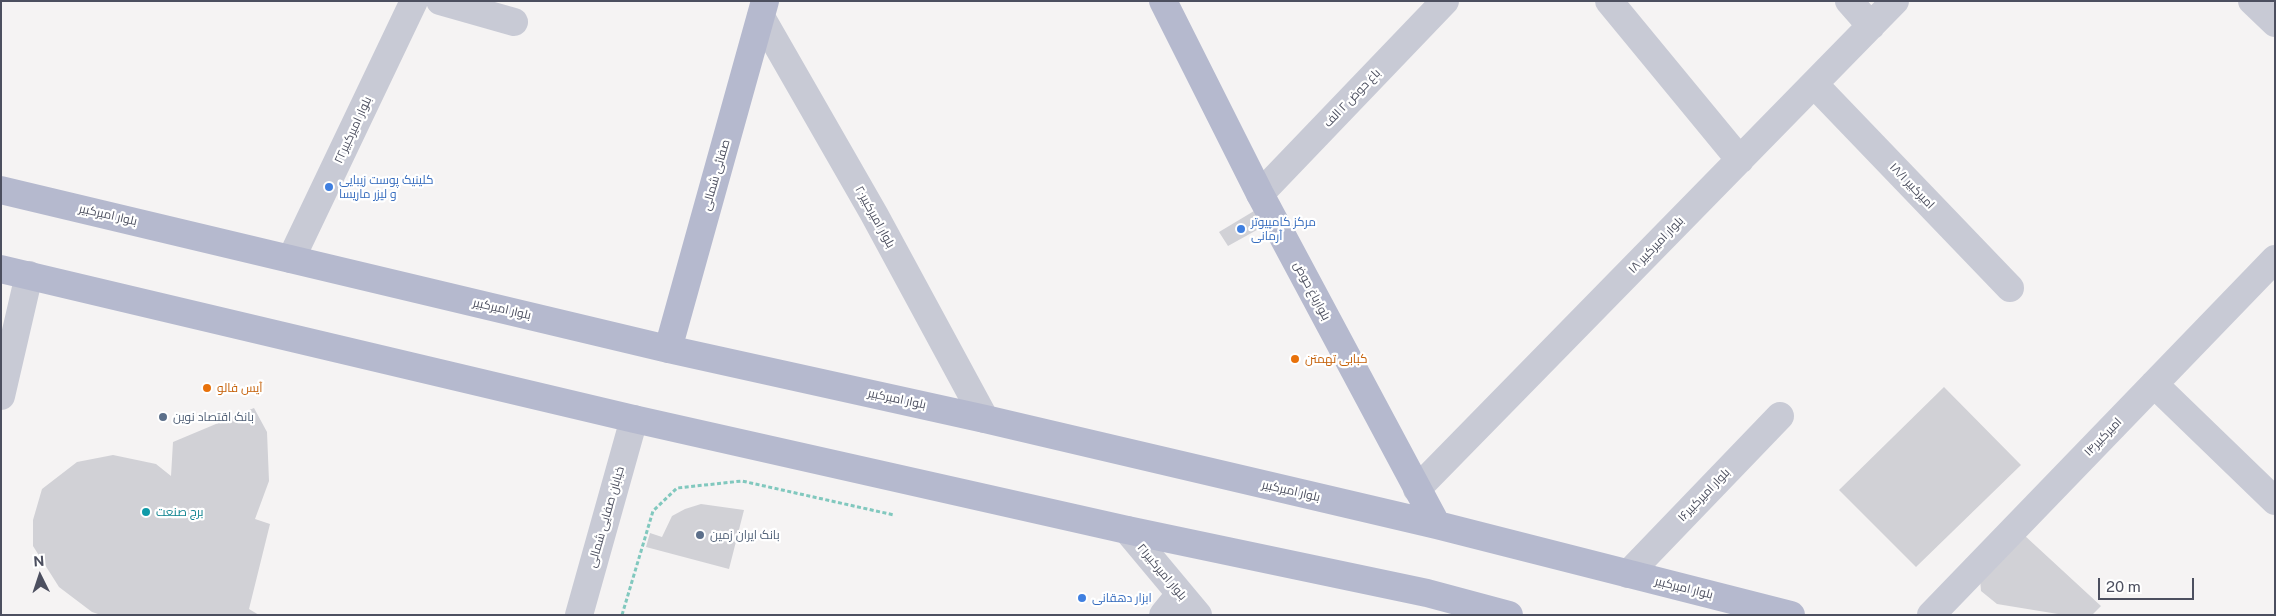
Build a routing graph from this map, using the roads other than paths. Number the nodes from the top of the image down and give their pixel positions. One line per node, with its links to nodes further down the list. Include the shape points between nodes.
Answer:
1 (414, 1): 17 (street, بلوار امیرکبیر۲۲)
2 (440, 1): 10 (street)
3 (1163, 1): 16 (main road, بلوارباغ حوض)
4 (1444, 1): 16 (street, باغ حوض ۲ الف)
5 (1609, 1): 14 (street)
6 (1849, 1): 12 (street)
7 (1895, 1): 12 (street, ۱۸ بلوار امیرکبیر)
8 (2252, 1): 11 (street)
9 (763, 9): 22 (main road, صفائی شمالی); 27 (street, بلوار امیرکبیر۲۰)
10 (514, 22)
11 (2275, 23)
12 (1870, 26): 13 (street, ۱۸ بلوار امیرکبیر)
13 (1814, 84): 14 (street, ۱۸ بلوار امیرکبیر); 21 (street, ۱۸/۱ امیرکبیر)
14 (1740, 160): 28 (street, ۱۸ بلوار امیرکبیر)
15 (1, 190): 17 (main road, بلوار امیرکبیر)
16 (1260, 194): 28 (main road, بلوارباغ حوض)
17 (291, 259): 22 (main road, بلوار امیرکبیر)
18 (2275, 259): 23 (street, امیرکبیر۱۴)
19 (1, 269): 20 (main road)
20 (29, 276): 24 (street); 26 (main road)
21 (2010, 288)
22 (668, 349): 27 (main road, بلوار امیرکبیر)
23 (2154, 384): 29 (street); 39 (street, امیرکبیر۱۴)
24 (1, 396)
25 (1780, 416): 32 (street, بلوار امیرکبیر۱۶)
26 (634, 419): 31 (main road); 34 (street, خیابان صفایی شمالی)
27 (984, 419): 30 (main road, بلوار امیرکبیر)
28 (1418, 489): 30 (main road, بلوارباغ حوض)
29 (2275, 501)
30 (1437, 525): 32 (main road, بلوار امیرکبیر)
31 (1127, 530): 33 (street, بلوار امیرکبیر۲۱); 37 (main road, via 1427,593)
32 (1628, 574): 38 (main road, بلوار امیرکبیر)
33 (1180, 594): 35 (street); 36 (street, بلوار امیرکبیر۲۱)
34 (579, 615)
35 (1163, 615)
36 (1198, 615)
37 (1509, 615)
38 (1791, 615)
39 (1931, 615)

